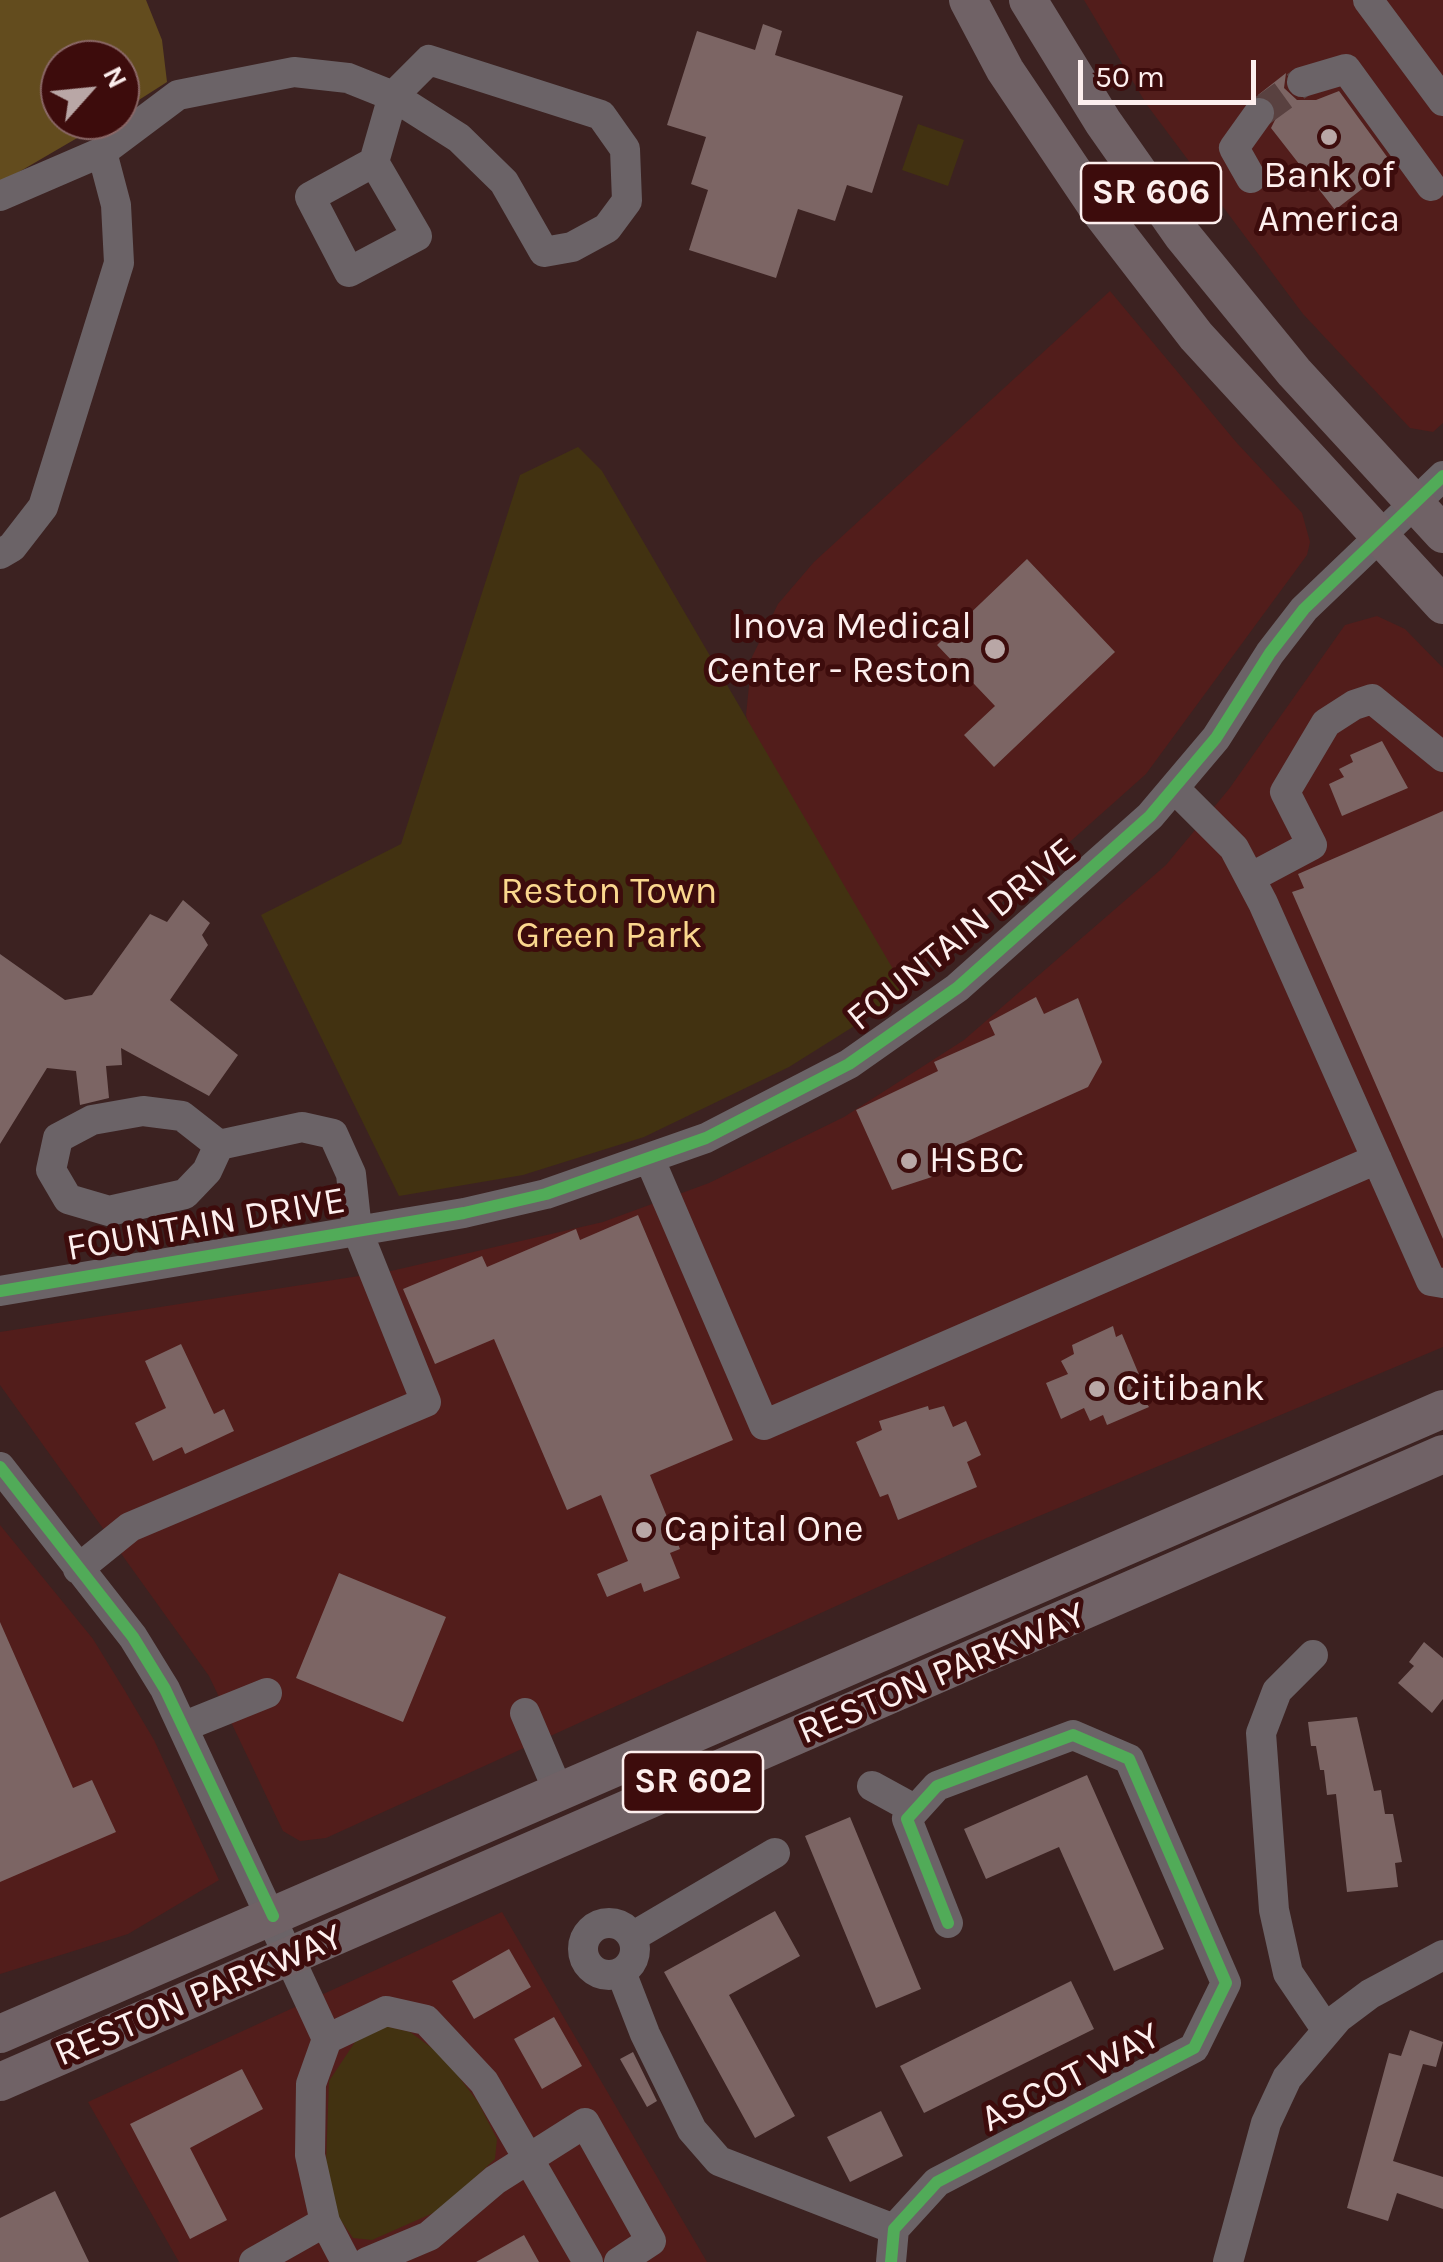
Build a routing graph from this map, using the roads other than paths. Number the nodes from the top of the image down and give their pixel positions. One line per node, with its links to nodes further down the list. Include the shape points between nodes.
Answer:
1 (968, 0): 16 (main road, SR 606, via 1099,210 1196,336)
2 (1028, 0): 14 (main road, SR 606, via 1183,236 1294,372)
3 (1368, 0): 6 (street)
4 (1302, 82): 11 (street, via 1346,69)
5 (393, 96): 5 (street, via 459,138 504,182 544,252 572,247 606,228 627,200 624,149 601,115 429,60); 8 (street, via 348,78 257,76 178,96); 9 (street)
6 (1443, 101)
7 (1259, 113): 10 (street, via 1234,148)
8 (102, 152): 12 (street); 17 (street, via 116,206 120,263 42,506)
9 (374, 162)
10 (1251, 178)
11 (1431, 186)
12 (0, 196)
13 (1443, 476): 14 (street, FOUNTAIN DRIVE)
14 (1415, 502): 15 (main road, SR 606); 16 (street, FOUNTAIN DRIVE)
15 (1443, 534)
16 (1380, 537): 18 (main road, SR 606); 20 (street, FOUNTAIN DRIVE, via 1304,609)
17 (0, 554)
18 (1443, 605)
19 (1443, 757): 21 (street, via 1372,699 1354,705 1326,723 1285,792 1312,846)
20 (1174, 789): 21 (street, via 1234,848); 24 (street, FOUNTAIN DRIVE, via 1032,924 920,1016 776,1105)
21 (1250, 878): 23 (street)
22 (219, 1145): 22 (street, via 182,1116 143,1111 92,1120 58,1138 51,1170 68,1199 109,1211 185,1194); 25 (street, via 302,1127 333,1134 350,1174)
23 (1377, 1159): 24 (street, via 764,1424); 26 (street, via 1431,1281)
24 (650, 1160): 25 (street, FOUNTAIN DRIVE, via 546,1194)
25 (357, 1230): 27 (street, FOUNTAIN DRIVE); 31 (street, via 426,1402 130,1527)
26 (1443, 1284)
27 (0, 1291)
28 (1443, 1409): 37 (main road, RESTON PARKWAY / SR 602)
29 (1443, 1454): 43 (main road, RESTON PARKWAY / SR 602)
30 (0, 1467): 31 (street)
31 (78, 1569): 35 (street, via 132,1637)
32 (1314, 1655): 46 (street, via 1277,1691 1261,1732 1274,1910 1288,1973)
33 (267, 1694): 35 (street)
34 (525, 1714): 37 (street)
35 (185, 1726): 40 (street)
36 (872, 1786): 38 (street)
37 (559, 1793): 40 (main road, RESTON PARKWAY / SR 602)
38 (914, 1809): 41 (street, via 907,1819); 52 (street, ASCOT WAY, via 938,1786 1073,1735 1130,1760 1226,1983 1194,2048 937,2182)
39 (775, 1853): 42 (street)
40 (273, 1916): 43 (street); 47 (main road, RESTON PARKWAY / SR 602)
41 (948, 1923)
42 (632, 1937): 45 (street, via 635,1950); 45 (street, via 610,1922 587,1935 586,1961 608,1975)
43 (290, 1956): 48 (street); 49 (main road, RESTON PARKWAY / SR 602)
44 (1443, 1956): 46 (street, via 1370,1994)
45 (621, 1972): 52 (street, via 692,2130 718,2161)
46 (1326, 2029): 59 (street, via 1270,2111)
47 (0, 2034)
48 (327, 2039): 50 (street, via 386,2011 426,2020 484,2082); 51 (street, via 311,2084 310,2155)
49 (0, 2082)
50 (527, 2160): 55 (street, via 429,2236); 56 (street); 57 (street, via 585,2124 651,2240)
51 (324, 2222): 53 (street); 54 (street)
52 (894, 2229): 58 (street)
53 (254, 2262)
54 (346, 2262)
55 (368, 2262)
56 (588, 2262)
57 (619, 2262)
58 (891, 2262)
59 (1228, 2262)

